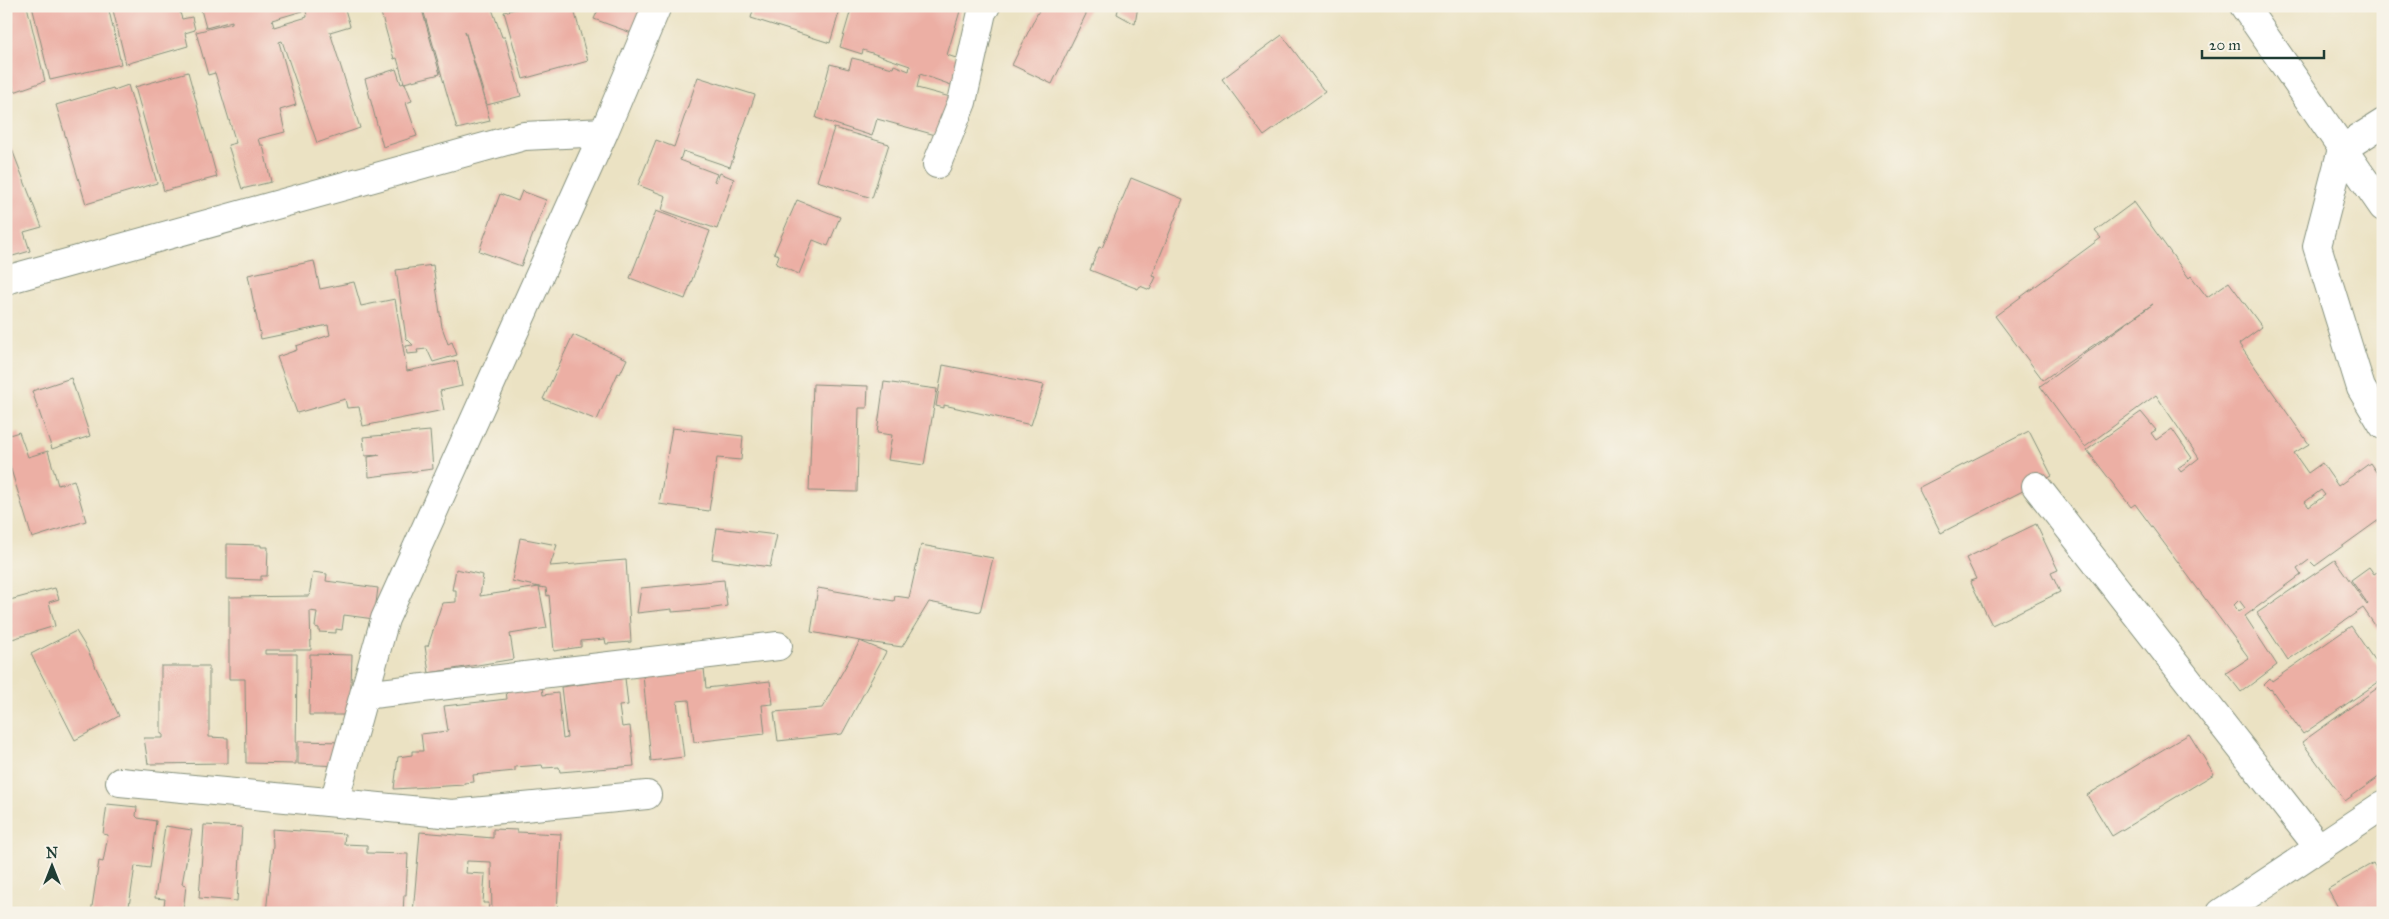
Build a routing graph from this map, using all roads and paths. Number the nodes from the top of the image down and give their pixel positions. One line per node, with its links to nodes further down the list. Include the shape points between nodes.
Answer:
1 (657, 6): 5 (street)
2 (986, 6): 7 (street, via 962,102)
3 (2244, 6): 6 (street)
4 (2383, 123): 6 (street)
5 (604, 132): 9 (street, via 524,136); 13 (street, via 385,620)
6 (2342, 149): 8 (street); 10 (street, via 2316,246 2361,388)
7 (937, 164)
8 (2383, 207)
9 (6, 280)
10 (2383, 425)
11 (2036, 486): 18 (street)
12 (778, 646): 13 (street)
13 (364, 695): 16 (street)
14 (120, 782): 16 (street)
15 (647, 796): 16 (street, via 452,814)
16 (334, 802)
17 (2383, 805): 18 (street)
18 (2319, 848): 19 (street)
19 (2221, 913)

